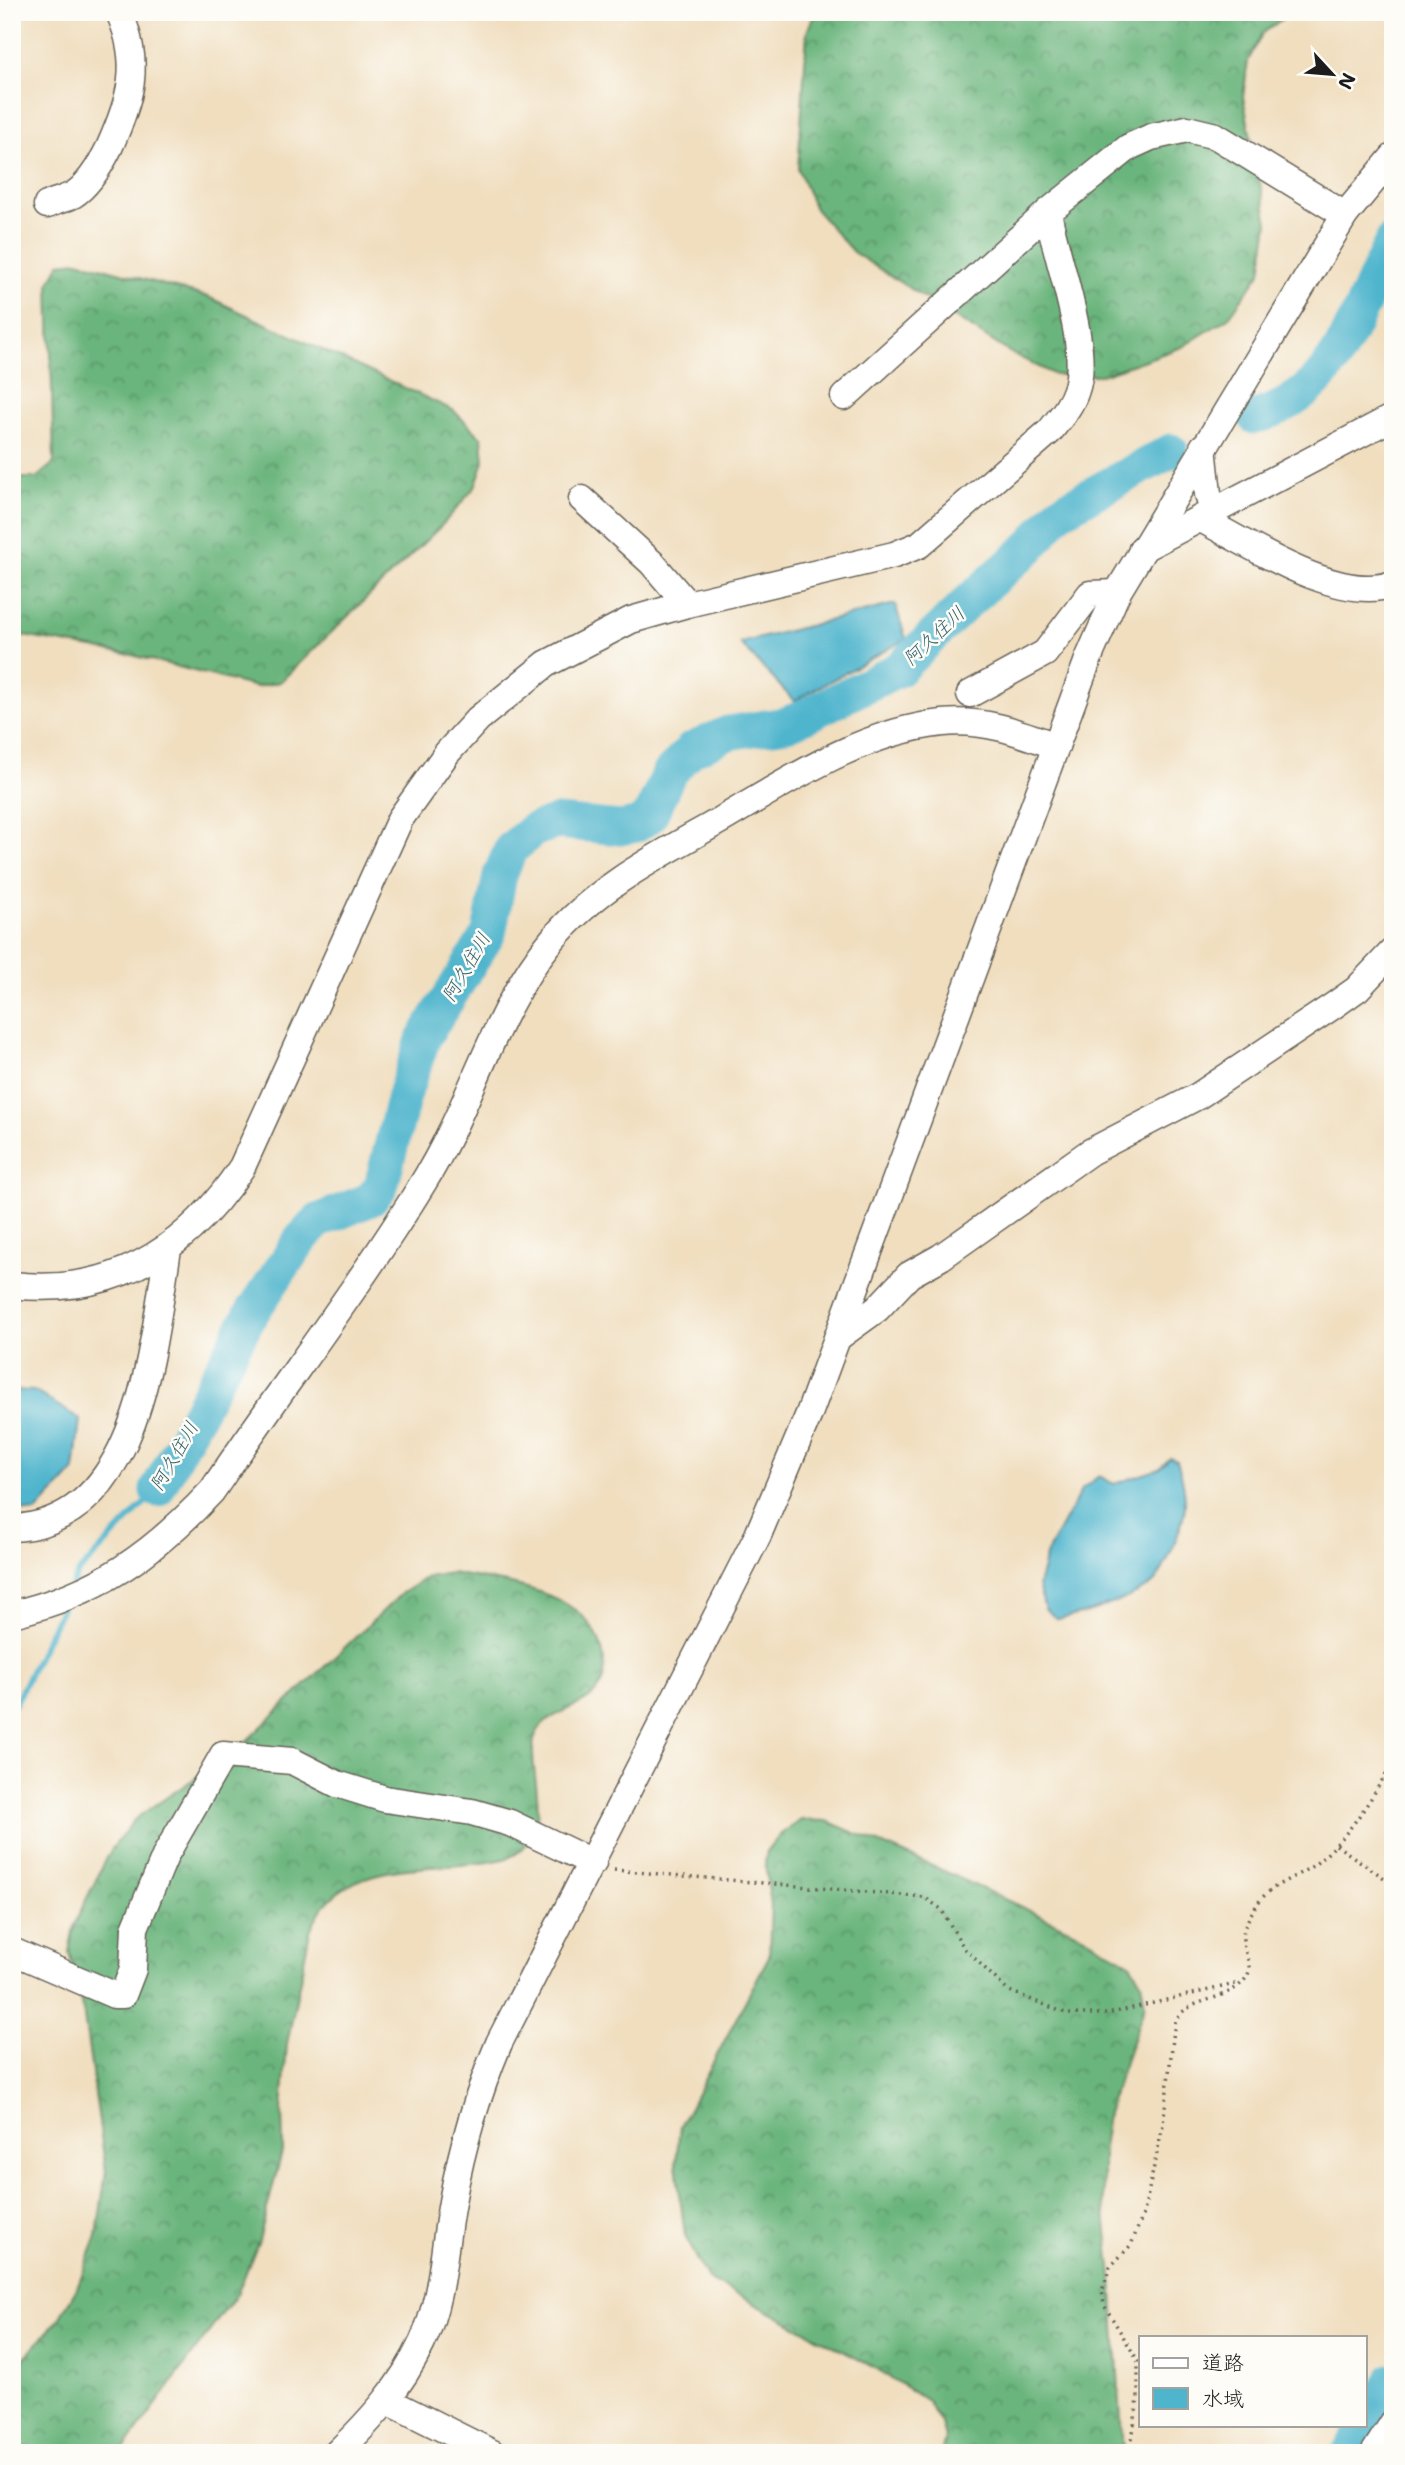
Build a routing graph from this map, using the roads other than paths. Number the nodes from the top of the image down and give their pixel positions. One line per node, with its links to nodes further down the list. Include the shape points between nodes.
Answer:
1 (119, 12): 3 (street, via 130,37 133,72 127,108 100,166 75,194)
2 (1393, 157): 5 (street)
3 (47, 205)
4 (1048, 212): 5 (street, via 1129,147 1188,129 1216,136); 6 (street); 15 (street, via 1081,364 1076,390 1050,431 919,545 894,555)
5 (1345, 215): 8 (street)
6 (844, 397)
7 (1393, 417): 9 (street)
8 (1203, 447): 9 (street, via 1225,477); 11 (street); 12 (street)
9 (1247, 491): 11 (street)
10 (582, 499): 15 (street, via 652,563)
11 (1207, 516): 12 (street); 13 (street, via 1326,582 1367,587)
12 (1142, 549): 14 (street)
13 (1393, 584)
14 (1117, 593): 16 (street, via 1090,594 1045,653); 17 (street)
15 (687, 604): 19 (street, via 631,620 546,664 478,719 447,753 412,800 377,863 242,1167 203,1220)
16 (970, 694)
17 (1056, 746): 21 (street); 23 (street, via 982,722 940,723 868,741 765,794 619,879 591,901 531,969 424,1182 212,1491 183,1523 120,1573 39,1608)
18 (1393, 951): 21 (street, via 1357,989 1333,1006 1198,1096 1090,1152 909,1275 877,1309)
19 (168, 1250): 20 (street, via 113,1275 50,1287); 22 (street, via 145,1387 103,1481 83,1502 55,1517)
20 (12, 1285)
21 (837, 1338): 24 (street, via 758,1535)
22 (12, 1528)
23 (12, 1614)
24 (593, 1863): 25 (street, via 510,1823 385,1798 337,1784 292,1761 223,1755 166,1854 135,1928 133,1969 123,1994 114,1995); 26 (street, via 499,2043 480,2089 466,2130 451,2205 443,2278 423,2340)
25 (12, 1951)
26 (388, 2401): 28 (street); 29 (street)
27 (1393, 2423): 30 (street)
28 (337, 2453)
29 (492, 2453)
30 (1374, 2453)

